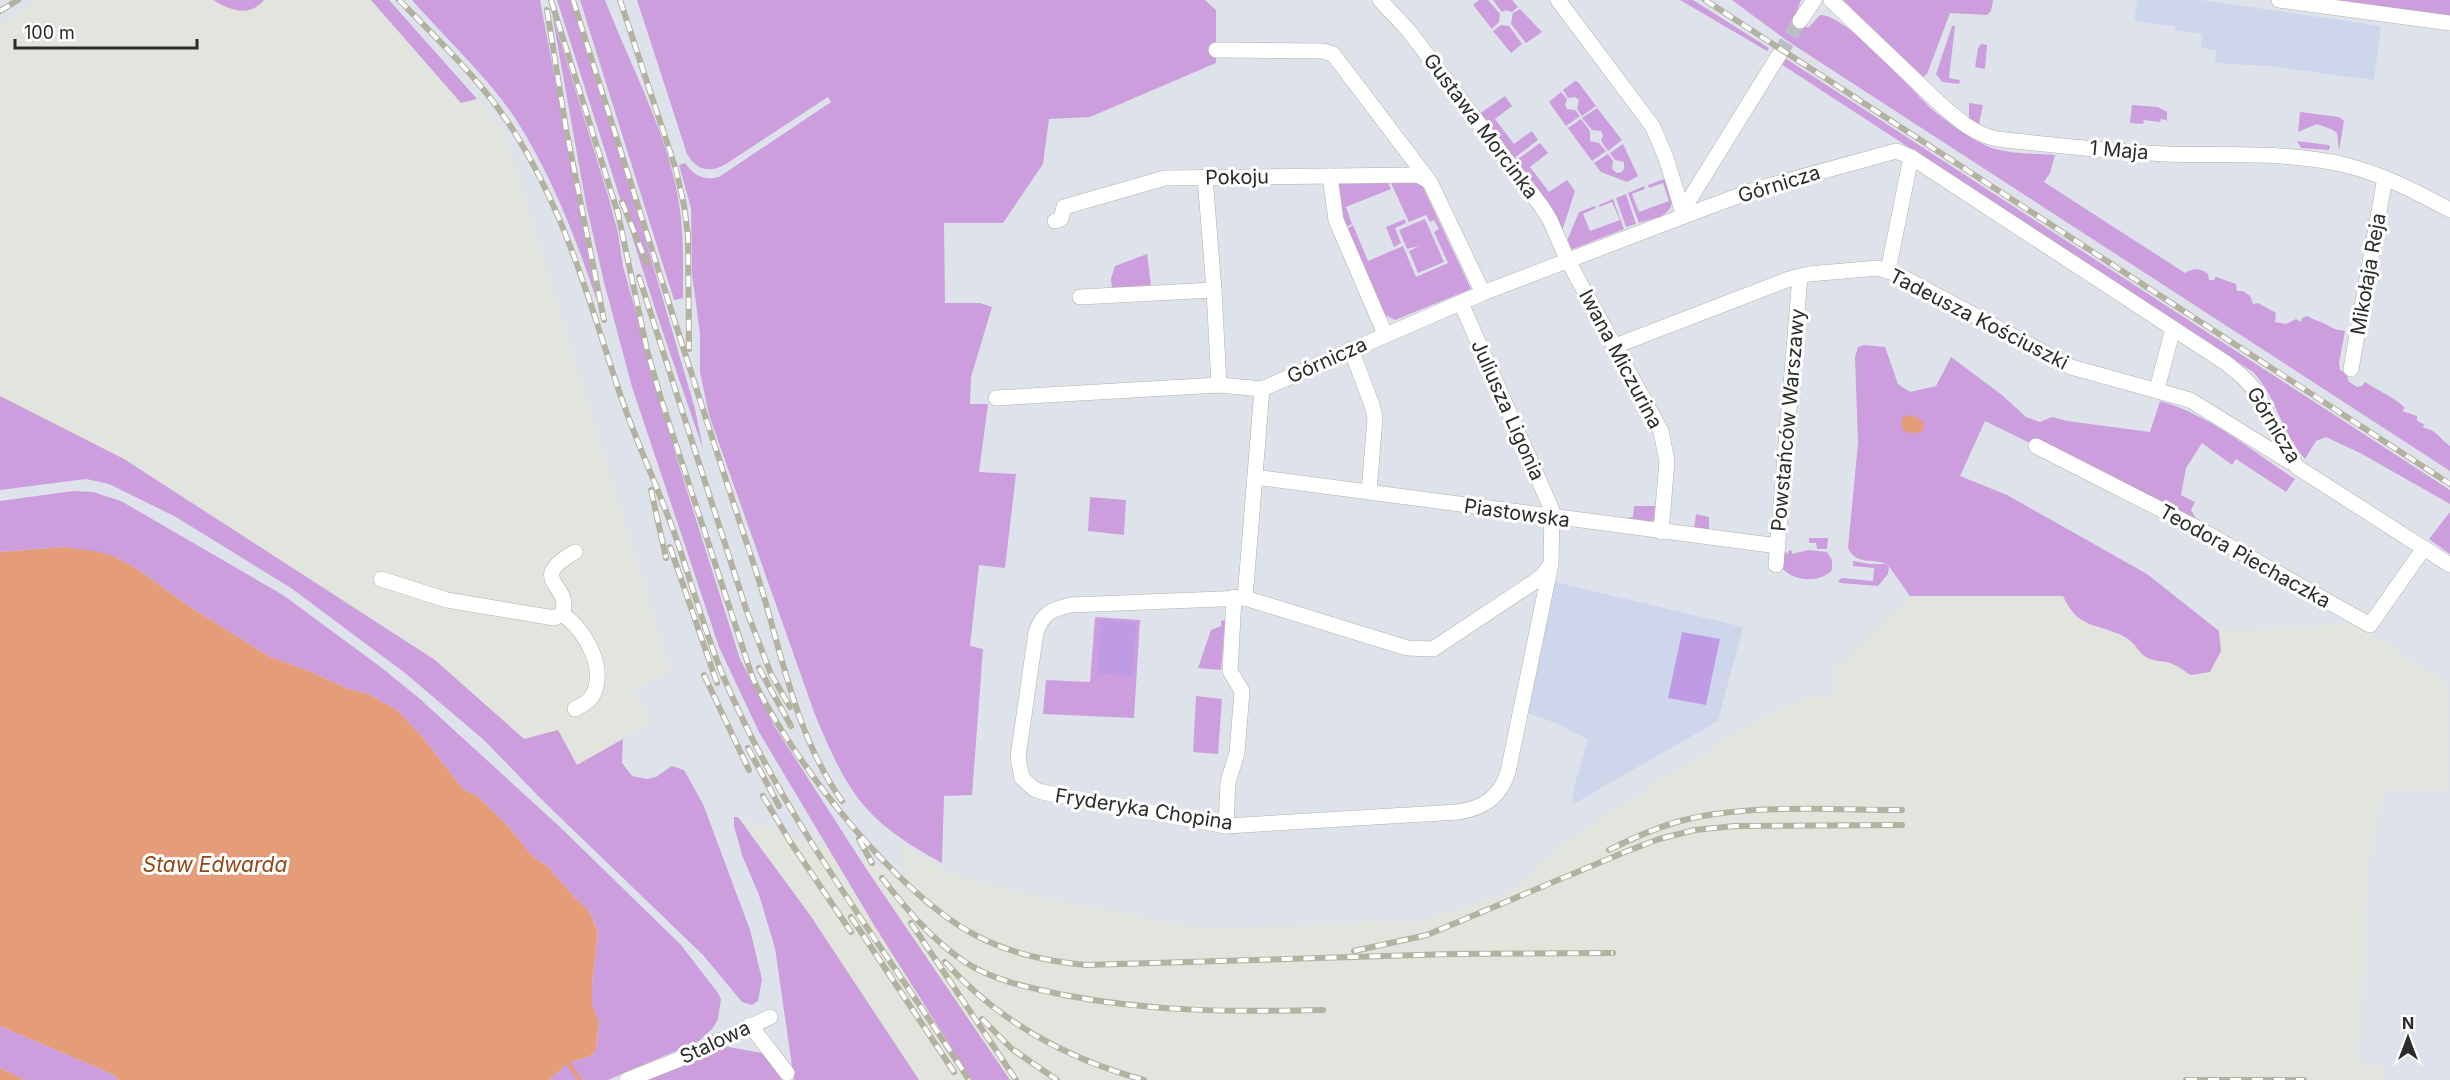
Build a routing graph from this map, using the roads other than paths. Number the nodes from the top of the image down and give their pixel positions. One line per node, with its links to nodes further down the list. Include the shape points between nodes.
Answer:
1 (1380, 0): 18 (street, Gustawa Morcinka, via 1542,207)
2 (1558, 0): 16 (street, via 1653,127)
3 (1814, 0): 6 (street)
4 (1831, 0): 13 (street, 1 Maja, via 1954,117 1982,135 2129,152 2308,159 2342,164)
5 (2280, 0): 7 (street)
6 (1800, 21)
7 (2450, 23)
8 (1216, 50): 14 (street, via 1333,54)
9 (1779, 55): 16 (street, via 1686,205)
10 (1911, 157): 16 (street, Górnicza, via 1889,152 1754,190); 19 (street); 25 (street, Górnicza)
11 (1330, 176): 12 (street, Pokoju); 14 (street, Pokoju, via 1418,175); 26 (street, via 1336,220)
12 (1205, 177): 17 (street, Pokoju, via 1152,181 1064,207 1061,219); 21 (street)
13 (2385, 178): 15 (street, 1 Maja); 29 (street, Mikołaja Reja)
14 (1431, 182): 22 (street)
15 (2450, 209)
16 (1684, 216): 18 (street, Górnicza)
17 (1055, 221)
18 (1565, 254): 22 (street, Górnicza); 27 (street, Iwana Miczurina)
19 (1888, 271): 20 (street, Tadeusza Kościuszki, via 1878,268); 32 (street, Tadeusza Kościuszki, via 2072,367)
20 (1800, 276): 27 (street, Tadeusza Kościuszki); 42 (street, Powstańców Warszawy)
21 (1214, 290): 23 (street); 30 (street)
22 (1483, 293): 24 (street, Górnicza)
23 (1080, 297)
24 (1461, 303): 26 (street, Górnicza); 40 (street, Juliusza Ligonia)
25 (2173, 329): 32 (street); 34 (street, Górnicza, via 2244,378 2255,390)
26 (1385, 334): 28 (street, Górnicza)
27 (1615, 346): 41 (street, Iwana Miczurina, via 1663,439 1667,461)
28 (1351, 349): 31 (street, Górnicza); 39 (street, via 1375,418)
29 (2351, 369)
30 (1219, 385): 31 (street, Górnicza); 33 (street, Górnicza)
31 (1262, 389): 38 (street)
32 (2157, 389): 35 (street, Tadeusza Kościuszki, via 2190,400)
33 (996, 398)
34 (2276, 432): 35 (street, via 2271,441); 37 (street, Górnicza)
35 (2258, 442): 37 (street, Tadeusza Kościuszki)
36 (2036, 446): 43 (street, Teodora Piechaczka, via 2200,530 2370,625)
37 (2297, 467): 43 (street, Górnicza)
38 (1255, 477): 39 (street, Piastowska); 49 (street)
39 (1369, 491): 40 (street, Piastowska)
40 (1553, 518): 41 (street, Piastowska); 45 (street, Fryderyka Chopina)
41 (1661, 532): 42 (street, Piastowska)
42 (1778, 546): 46 (street, Powstańców Warszawy)
43 (2424, 548): 47 (street, Górnicza)
44 (575, 552): 50 (street, via 555,564 552,571 563,600)
45 (1551, 564): 49 (street, Fryderyka Chopina, via 1534,582 1433,649 1407,648); 52 (street, Fryderyka Chopina, via 1508,772 1492,799 1458,813)
46 (1776, 565)
47 (2450, 565)
48 (381, 579): 50 (street, via 447,600 548,618)
49 (1240, 598): 52 (street, via 1230,671 1242,691 1237,753 1228,782); 52 (street, Fryderyka Chopina, via 1071,605 1046,613 1036,632 1018,757 1022,778 1042,792)
50 (562, 614): 51 (street, via 580,631 597,670 591,699)
51 (575, 709)
52 (1226, 826)
53 (770, 1017): 54 (street, Stalowa)
54 (750, 1025): 55 (street); 56 (street, Stalowa)
55 (787, 1073)
56 (627, 1080)

